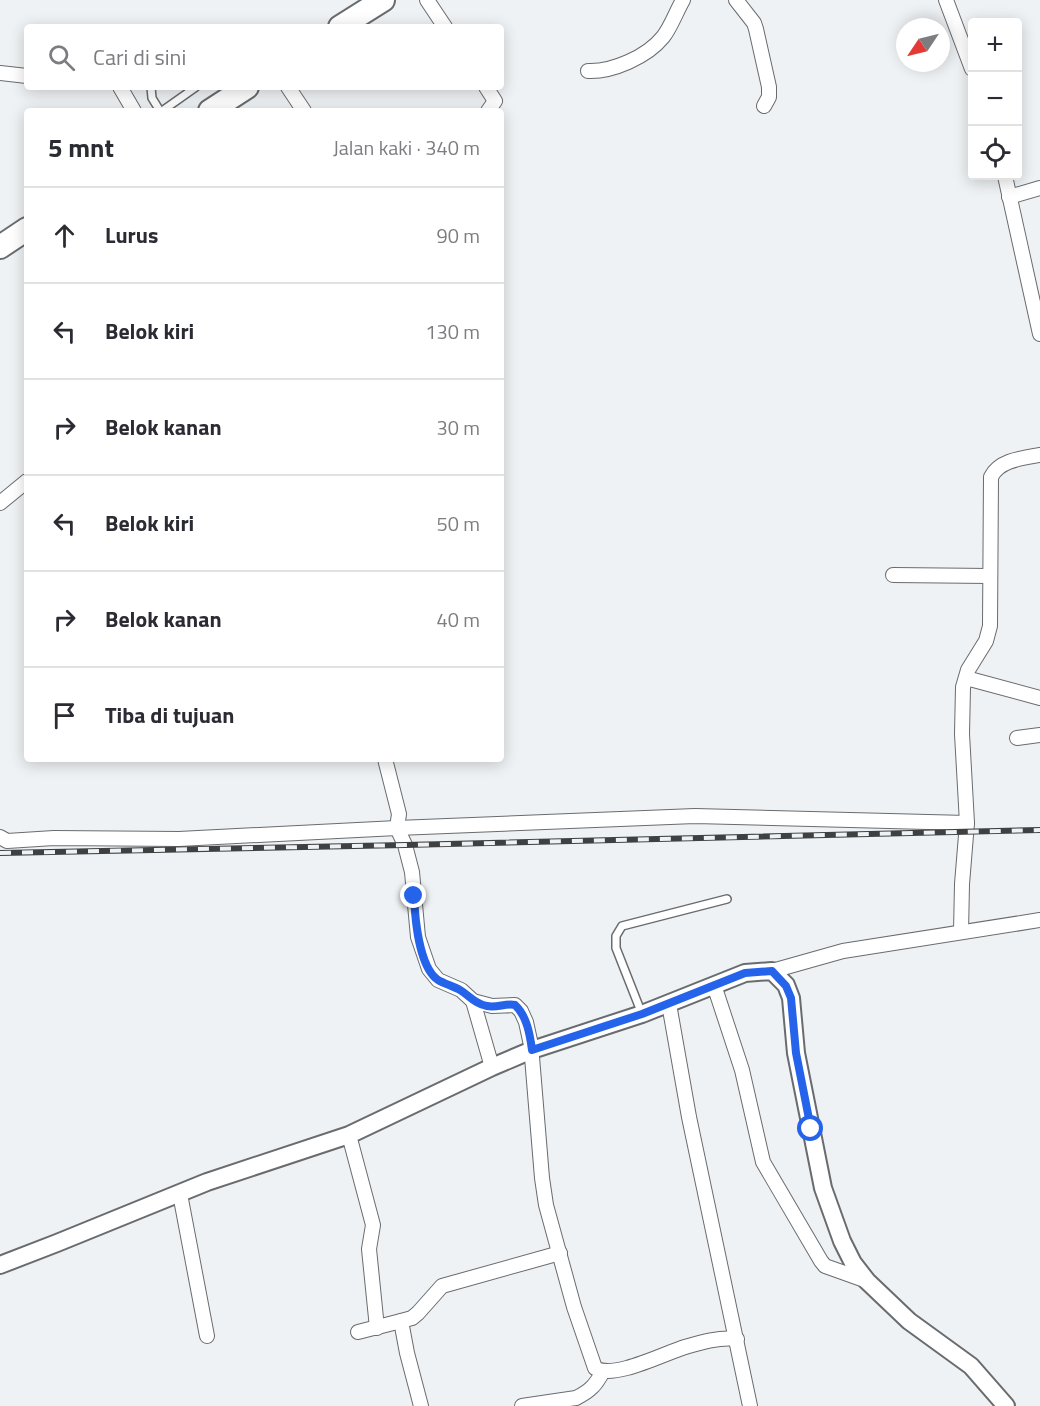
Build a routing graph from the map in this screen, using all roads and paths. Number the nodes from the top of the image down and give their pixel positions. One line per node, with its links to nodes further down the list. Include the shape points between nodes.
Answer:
1 (383, 0): 6 (highway)
2 (427, 0): 7 (street)
3 (683, 0): 9 (street, via 663,38 655,45 615,68)
4 (736, 0): 19 (street, via 754,22 760,42 770,93)
5 (946, 0): 8 (street)
6 (345, 24)
7 (443, 24)
8 (968, 58)
9 (588, 71)
10 (0, 73): 11 (street)
11 (24, 76)
12 (122, 90): 20 (street)
13 (151, 90): 21 (lane)
14 (192, 90): 22 (lane)
15 (242, 90): 18 (highway)
16 (290, 90): 23 (street)
17 (488, 90): 24 (street, via 495,101)
18 (220, 101)
19 (764, 106)
20 (132, 108)
21 (159, 108)
22 (165, 108)
23 (302, 108)
24 (490, 108)
25 (1006, 180): 27 (street)
26 (1040, 188): 27 (street)
27 (1010, 197): 28 (street)
28 (1040, 334)
29 (1040, 455): 33 (street, via 1003,465 991,477)
30 (24, 483): 31 (street)
31 (0, 503)
32 (892, 575): 33 (street)
33 (990, 576): 34 (street, via 990,626)
34 (966, 678): 35 (street); 39 (street, via 962,734)
35 (1040, 698)
36 (1040, 735): 37 (street)
37 (1017, 738)
38 (386, 762): 40 (street, via 399,814)
39 (967, 823): 40 (street, via 694,816); 44 (street)
40 (397, 828): 41 (street, via 179,839 7,841); 47 (street, via 412,873 418,937 426,963 438,980 461,990)
41 (0, 837)
42 (727, 899): 49 (lane, via 622,926 616,936 616,948)
43 (1040, 920): 44 (street)
44 (961, 932): 45 (street, via 843,951)
45 (772, 971): 46 (street, via 745,973); 56 (street, via 791,998 796,1053 823,1188 842,1241)
46 (714, 985): 48 (street); 56 (street, via 742,1070 763,1162 821,1262)
47 (473, 1001): 50 (street, via 492,1006 515,1005 526,1022); 51 (street)
48 (669, 1004): 49 (street); 61 (street, via 689,1118)
49 (642, 1014): 50 (street)
50 (532, 1050): 51 (street); 54 (street, via 542,1178)
51 (492, 1066): 52 (street)
52 (349, 1135): 53 (street); 58 (street, via 373,1225 369,1249)
53 (180, 1194): 55 (street); 60 (street)
54 (560, 1253): 57 (street, via 442,1286 418,1313); 62 (street, via 595,1368)
55 (0, 1264)
56 (867, 1281): 66 (street, via 909,1321 971,1366)
57 (402, 1321): 58 (street); 63 (street)
58 (377, 1328): 59 (street)
59 (358, 1332)
60 (207, 1336)
61 (737, 1339): 62 (street, via 707,1341); 65 (street)
62 (603, 1371): 64 (street, via 597,1383 576,1398)
63 (421, 1406)
64 (522, 1406)
65 (750, 1406)
66 (1006, 1406)

